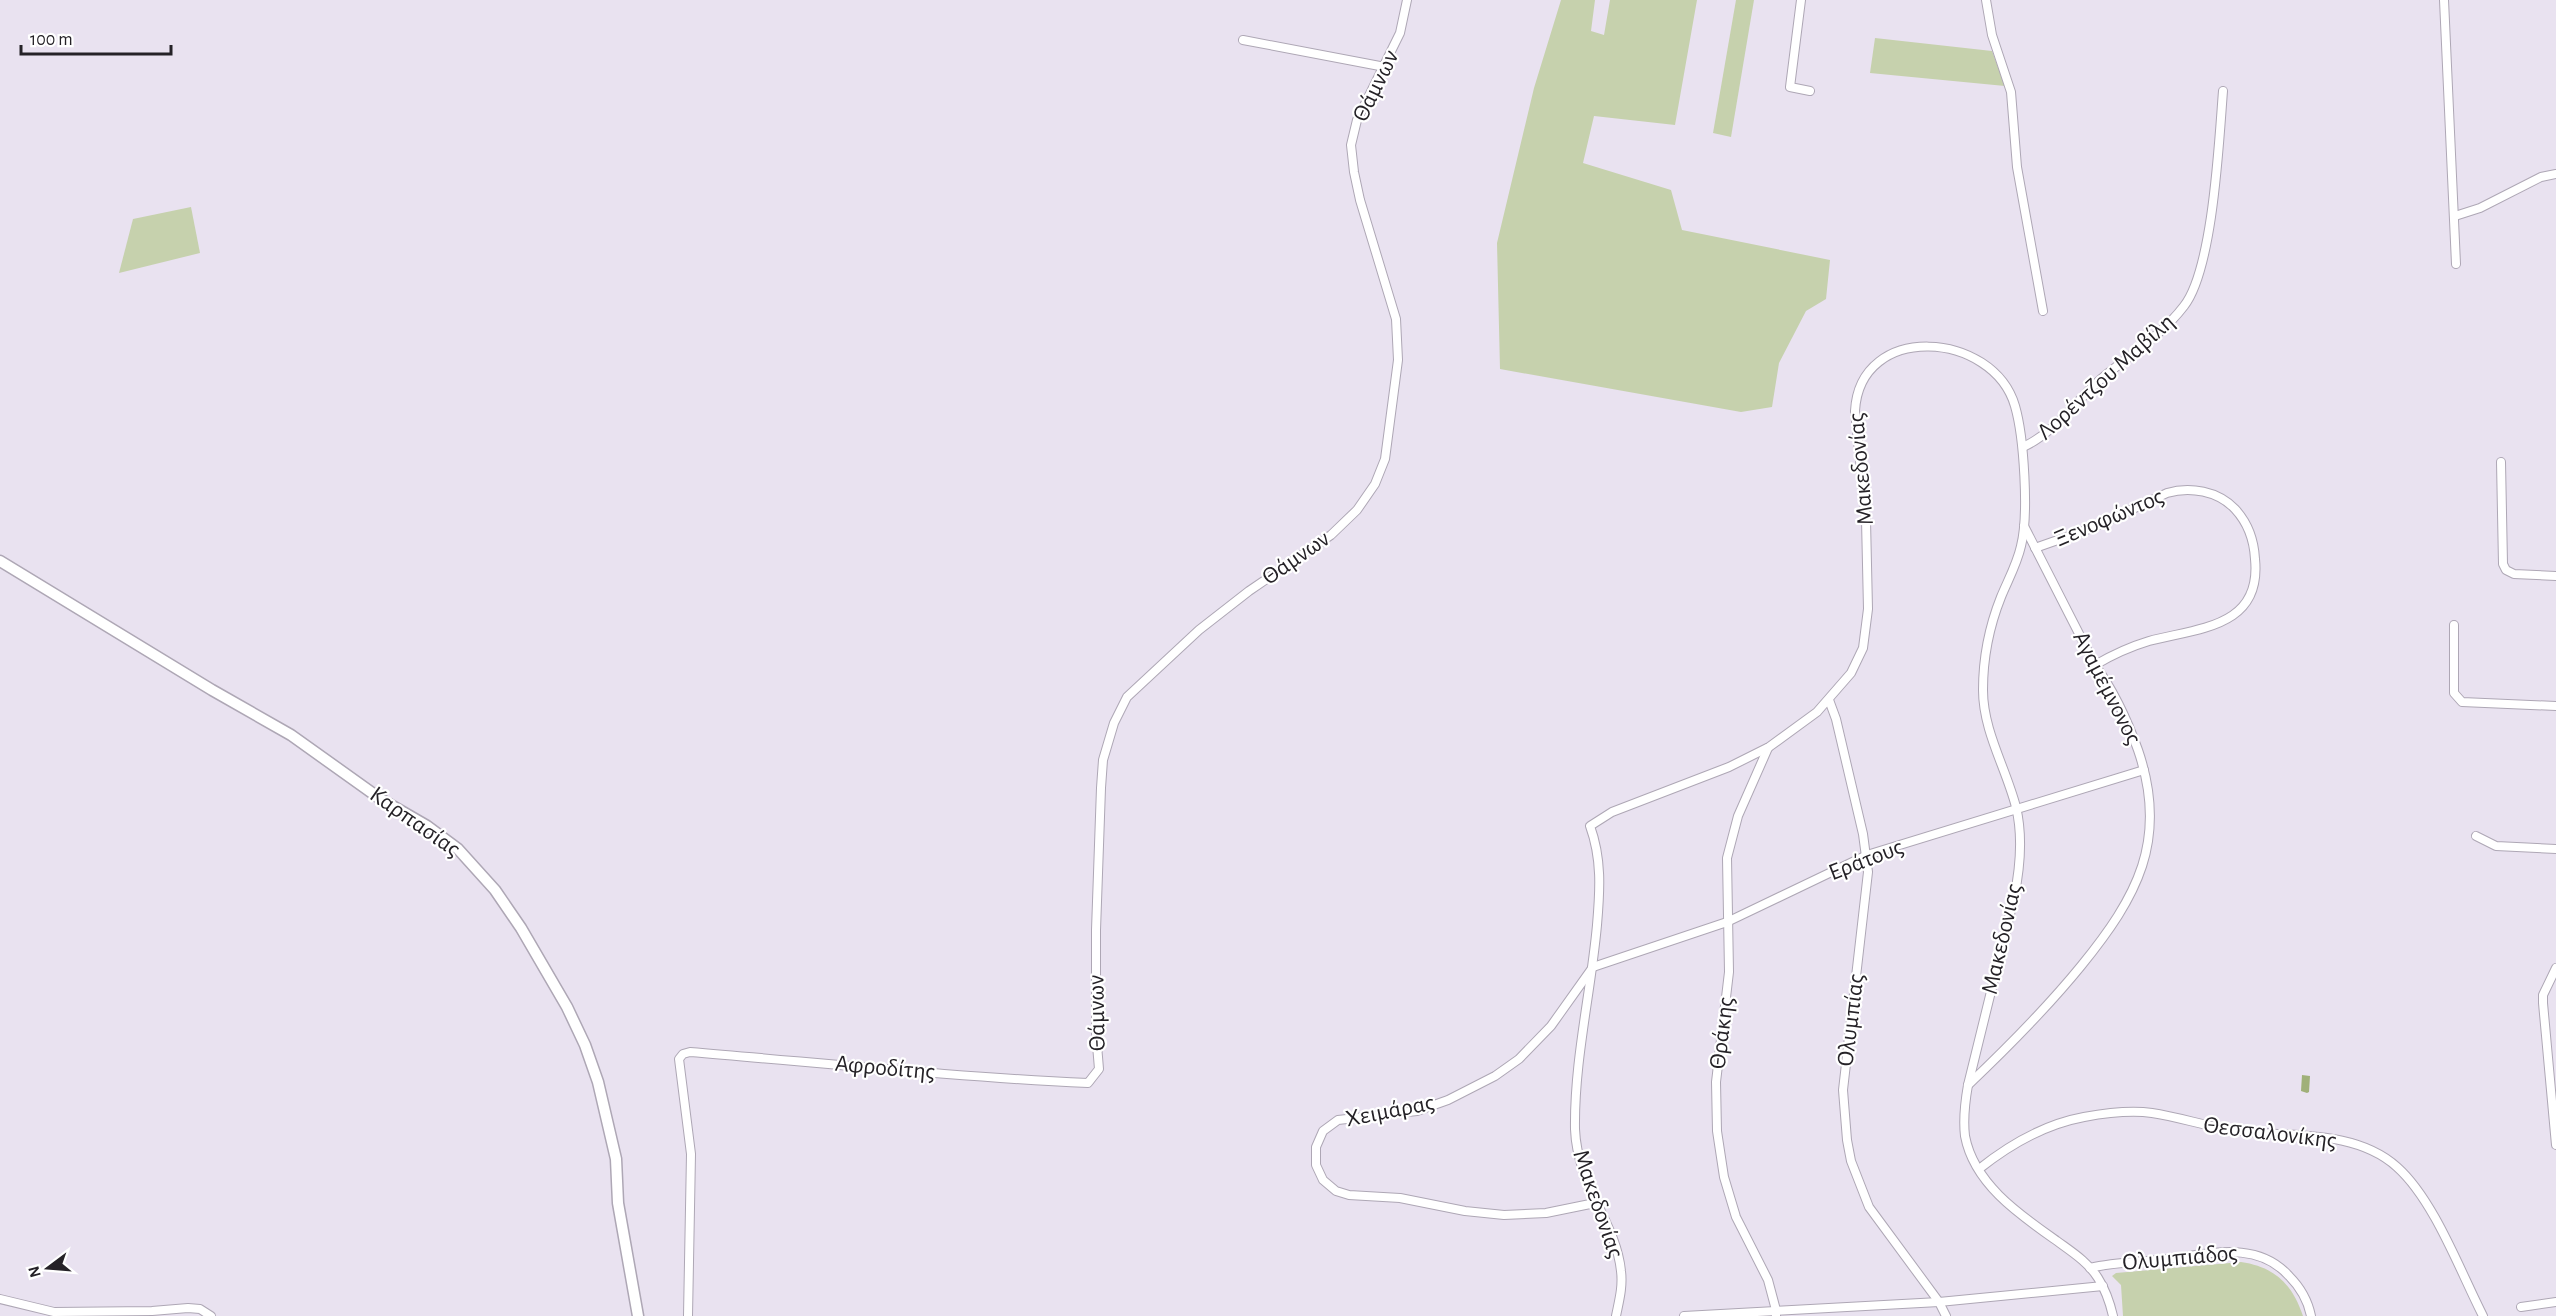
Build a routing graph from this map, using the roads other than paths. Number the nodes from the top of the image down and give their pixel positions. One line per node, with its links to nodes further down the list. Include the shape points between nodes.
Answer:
1 (1407, 0): 6 (street, Θάμνων, via 1400,33)
2 (1801, 0): 7 (street, via 1790,87)
3 (1986, 0): 12 (street, via 1992,35 2011,92 2018,167)
4 (2444, 0): 10 (street)
5 (1243, 40): 6 (street)
6 (1385, 67): 32 (street, Θάμνων, via 1357,120 1352,152 1363,210 1396,319 1398,360 1385,459 1375,484 1357,510 1330,535 1199,630 1127,697 1114,723 1103,760 1101,789 1096,930 1099,1069)
7 (1809, 91)
8 (2223, 92): 13 (street, Λορέντζου Μαβίλη, via 2203,262 2186,304 2043,435)
9 (2556, 174): 10 (street)
10 (2455, 216): 11 (street)
11 (2456, 264)
12 (2043, 311)
13 (2023, 447): 15 (street, Μακεδονίας); 21 (street, Μακεδονίας, via 2015,406 2005,382 1970,356 1943,348 1916,347 1887,356 1867,374 1857,394 1855,411 1866,520 1868,625 1856,665)
14 (2501, 462): 18 (street, via 2505,570)
15 (2024, 525): 16 (street, Αγαμέμνονος); 25 (street, Μακεδονίας, via 2019,555 1987,640 1983,690 1988,725)
16 (2035, 548): 20 (street, Αγαμέμνονος); 20 (street, Ξενοφώντος, via 2180,490 2200,491 2224,500 2248,527 2256,574 2248,598 2234,614 2204,629 2135,645)
17 (0, 561): 45 (street, Καρπασίας, via 291,735 382,800 428,826 458,849 495,890 567,1007 598,1082 616,1159 618,1203)
18 (2556, 576)
19 (2454, 625): 22 (street, via 2454,693 2462,702)
20 (2095, 665): 24 (street, Αγαμέμνονος, via 2125,716)
21 (1829, 700): 23 (street, Μακεδονίας); 28 (street, Ολυμπίας)
22 (2556, 706)
23 (1769, 747): 29 (street, Θράκης, via 1729,844 1725,876); 30 (street, Μακεδονίας, via 1729,767 1623,807 1590,826 1599,851 1600,874)
24 (2144, 770): 25 (street, Εράτους); 33 (street, Αγαμέμνονος, via 2150,828 2143,864 2126,905 2051,1003)
25 (2016, 809): 28 (street, Εράτους); 33 (street, Μακεδονίας, via 2016,887)
26 (2476, 836): 27 (street, via 2496,846)
27 (2556, 849)
28 (1867, 855): 29 (street, Εράτους); 40 (street, Ολυμπίας, via 1842,1090 1847,1140 1869,1207)
29 (1727, 922): 30 (street, Εράτους); 43 (street, Θράκης, via 1729,972 1716,1082 1718,1131 1724,1177 1736,1217 1768,1280)
30 (1593, 967): 36 (street, Μακεδονίας, via 1575,1129 1581,1167); 36 (street, Χειμάρας, via 1551,1026 1508,1067 1472,1089 1424,1109 1338,1120 1323,1131 1315,1153 1323,1180 1336,1191 1349,1195 1400,1198 1504,1215 1554,1212)
31 (2556, 968): 34 (street, via 2543,994)
32 (1088, 1083): 46 (street, Αφροδίτης, via 683,1054 680,1059 691,1154)
33 (1968, 1085): 35 (street, Μακεδονίας, via 1965,1137)
34 (2556, 1144)
35 (1979, 1169): 37 (street, Μακεδονίας, via 2010,1206); 52 (street, Θεσσαλονίκης, via 2049,1127 2084,1117 2128,1112 2164,1115 2233,1130 2357,1144 2388,1160 2409,1180 2450,1247)
36 (1595, 1203): 47 (street, Μακεδονίας, via 1621,1269)
37 (2090, 1268): 38 (street, Μακεδονίας); 51 (street, Ολυμπιάδος, via 2249,1252 2286,1272 2303,1294)
38 (2103, 1286): 40 (street); 50 (street, Μακεδονίας)
39 (0, 1299): 44 (street, via 54,1312 188,1308)
40 (1939, 1302): 43 (street); 49 (street, Ολυμπίας)
41 (2556, 1302): 42 (street)
42 (2521, 1307)
43 (1776, 1313): 48 (street)
44 (211, 1316)
45 (638, 1316)
46 (688, 1316)
47 (1616, 1316)
48 (1684, 1316)
49 (1946, 1316)
50 (2113, 1316)
51 (2311, 1316)
52 (2483, 1316)

